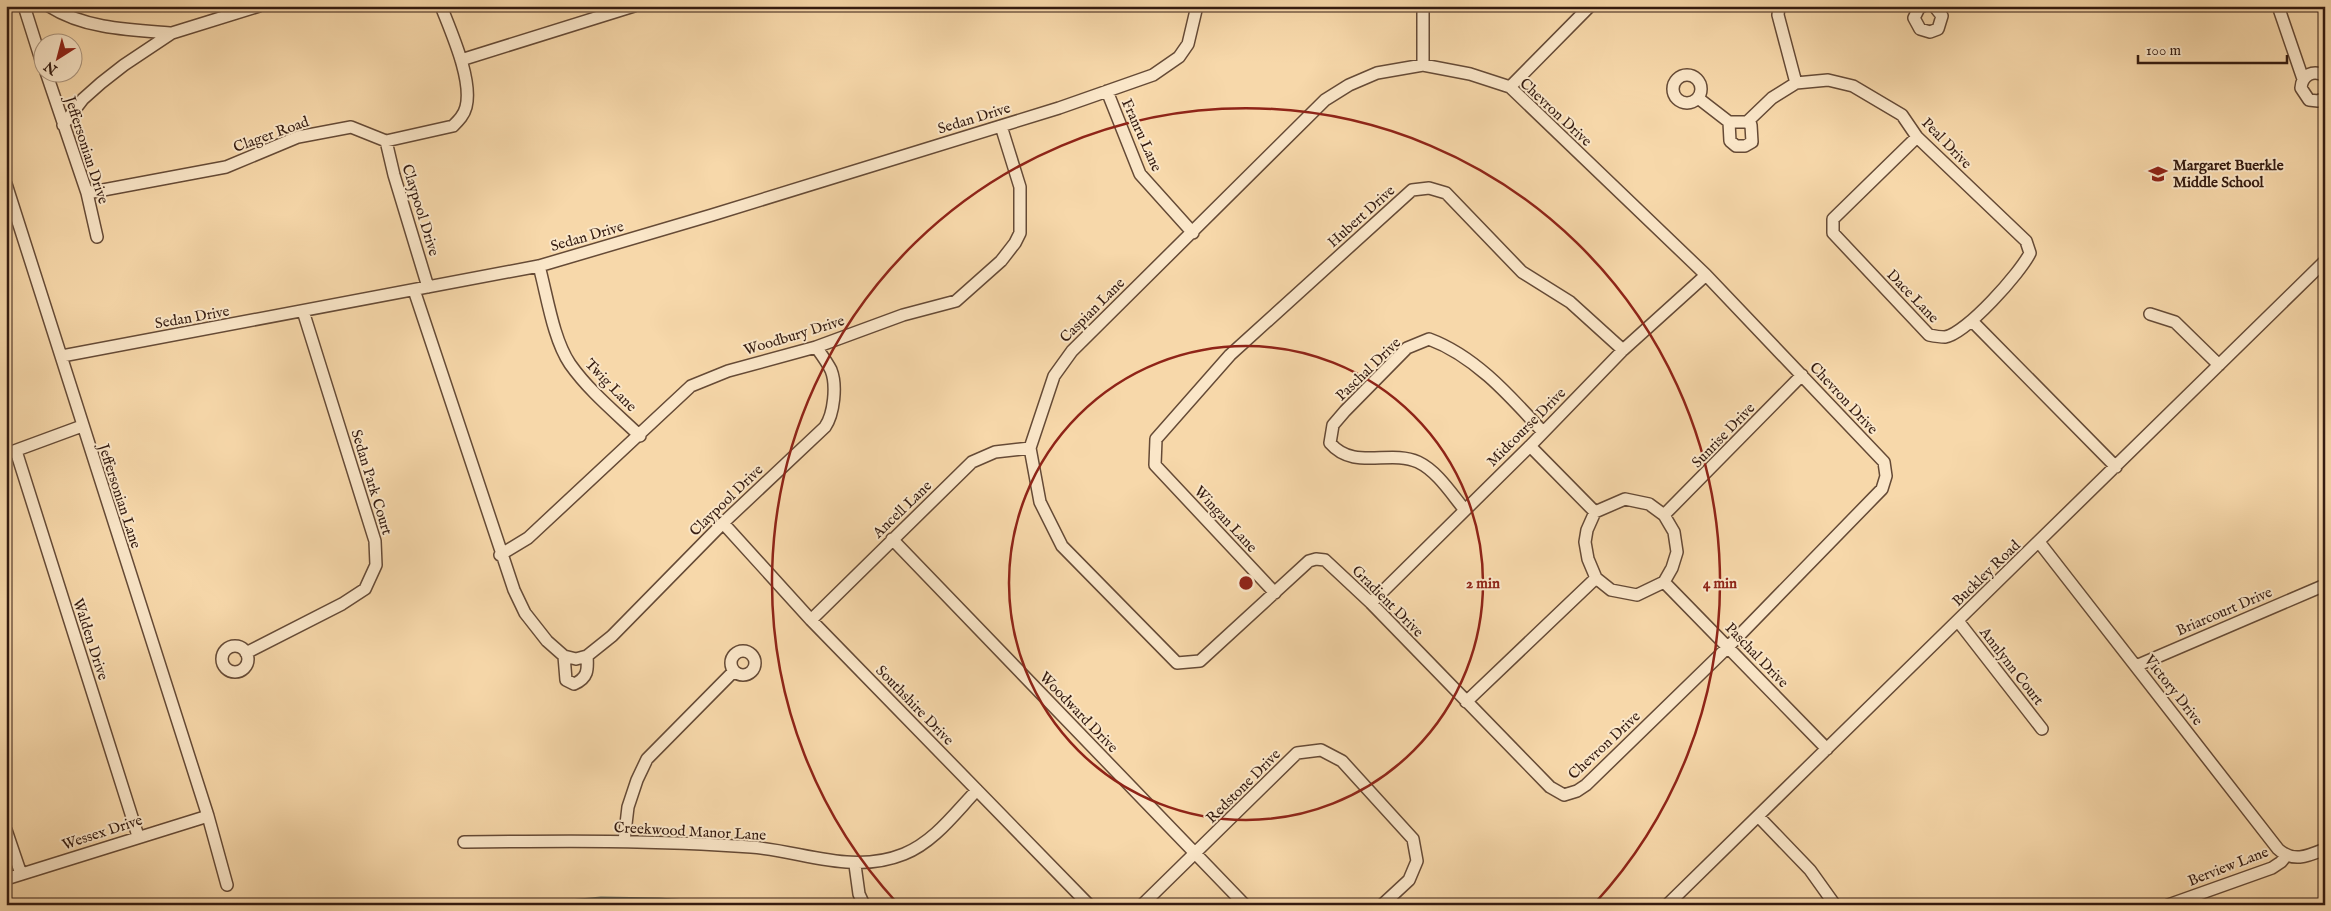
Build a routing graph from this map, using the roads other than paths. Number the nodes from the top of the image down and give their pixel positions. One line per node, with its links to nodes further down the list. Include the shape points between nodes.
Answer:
1 (24, 6): 13 (street)
2 (48, 6): 14 (street, via 62,14 110,28)
3 (259, 6): 14 (street)
4 (442, 6): 15 (street)
5 (634, 6): 15 (street)
6 (1197, 6): 22 (street, Sedan Drive, via 1188,44 1179,57 1153,75)
7 (1423, 6): 16 (street)
8 (1590, 6): 21 (street)
9 (1779, 6): 20 (street, via 1778,16)
10 (1934, 6): 12 (street, via 1942,16 1938,29 1930,32 1920,29 1914,18)
11 (2278, 6): 18 (street)
12 (1920, 7)
13 (32, 32)
14 (172, 33): 27 (street, via 124,64 83,98)
15 (461, 60): 30 (street, via 466,104 453,126)
16 (1423, 65): 21 (street, Chevron Drive, via 1470,74); 33 (street, Caspian Lane, via 1378,73 1325,100)
17 (2325, 76): 18 (street, via 2315,72)
18 (2303, 79): 24 (street, via 2301,88 2305,97 2313,101)
19 (49, 82): 27 (street, Jeffersonian Drive)
20 (1796, 83): 26 (street, Peal Drive, via 1772,98); 29 (street, Peal Drive, via 1828,80 1853,86 1902,115)
21 (1510, 87): 37 (street, Chevron Drive)
22 (1107, 92): 28 (street, Sedan Drive); 33 (street, Franru Lane, via 1140,174)
23 (1698, 98): 25 (street)
24 (2325, 98)
25 (1729, 122): 26 (street); 26 (street, via 1730,141 1736,146 1752,142 1751,126)
26 (1747, 122)
27 (63, 125): 32 (street, Jeffersonian Drive)
28 (1001, 126): 36 (street, Sedan Drive); 43 (street, Woodbury Drive, via 1020,187 1020,233 1008,253 956,301 902,315)
29 (1917, 137): 42 (street, Peal Drive, via 2026,241 2030,253 2024,265); 42 (street, Dace Lane, via 1833,219 1833,232 1929,335 1946,337)
30 (386, 141): 32 (street, Clager Road, via 351,127 298,137 226,167); 38 (street, Claypool Drive)
31 (6, 184): 45 (street, Jeffersonian Lane)
32 (87, 193): 34 (street, Jeffersonian Drive)
33 (1193, 232): 52 (street, Caspian Lane, via 1062,362 1054,376)
34 (97, 237)
35 (2325, 261): 46 (street, Buckley Road)
36 (539, 266): 38 (street, Sedan Drive); 50 (street, Twig Lane, via 559,340 570,363 588,386)
37 (1706, 275): 44 (street, Midcourse Drive); 47 (street, Chevron Drive)
38 (428, 286): 39 (street, Sedan Drive)
39 (414, 290): 40 (street, Sedan Drive); 62 (street)
40 (303, 312): 45 (street, Sedan Drive); 71 (street, Sedan Park Court, via 375,541 376,565 365,589)
41 (2150, 314): 46 (street, via 2175,322)
42 (1972, 321): 55 (street)
43 (816, 346): 50 (street, Woodbury Drive, via 728,370 691,386); 59 (street, Claypool Drive, via 831,371 834,409 831,419)
44 (1623, 350): 49 (street, Midcourse Drive); 54 (street, Hubert Drive, via 1570,302 1522,272 1446,193 1429,188 1412,190 1230,355 1156,439)
45 (62, 356): 48 (street, Jeffersonian Lane)
46 (2219, 365): 55 (street, Buckley Road)
47 (1802, 375): 58 (street, Sunrise Drive); 70 (street, Chevron Drive, via 1884,462 1886,476 1882,489)
48 (82, 426): 53 (street); 82 (street, Jeffersonian Lane)
49 (1542, 431): 51 (street, Midcourse Drive); 56 (street, Paschal Drive, via 1505,390 1448,346 1429,339 1407,348 1333,425 1330,442 1339,453 1362,458 1407,458 1419,463 1431,470)
50 (640, 436): 62 (street, Woodbury Drive, via 528,538)
51 (1530, 446): 56 (street, Midcourse Drive); 57 (street)
52 (1030, 448): 60 (street, Ancell Lane, via 995,452 972,462); 74 (street, Caspian Lane, via 1040,502 1062,546)
53 (11, 453): 85 (street, Walden Drive)
54 (1155, 465): 66 (street, Wingan Lane)
55 (2116, 467): 61 (street, Buckley Road)
56 (1464, 509): 67 (street, Midcourse Drive)
57 (1595, 512): 58 (street, via 1625,500 1649,504); 63 (street, via 1585,542)
58 (1664, 516): 64 (street, via 1674,532 1676,552)
59 (723, 523): 68 (street, Southshire Drive); 73 (street, Claypool Drive, via 612,636)
60 (892, 539): 68 (street, Ancell Lane); 89 (street, Woodward Drive)
61 (2039, 542): 69 (street, Buckley Road); 75 (street, Victory Drive)
62 (500, 555): 72 (street, via 525,613 547,641)
63 (1596, 578): 64 (street, via 1611,590 1637,595); 77 (street)
64 (1664, 582): 70 (street, Paschal Drive)
65 (2325, 585): 75 (street, Briarcourt Drive)
66 (1274, 594): 67 (street, Gradient Drive, via 1308,561 1316,559 1325,560); 74 (street, Gradient Drive, via 1200,661)
67 (1371, 603): 77 (street, Gradient Drive)
68 (811, 620): 80 (street, Southshire Drive)
69 (1958, 621): 78 (street, Annlynn Court); 79 (street, Buckley Road)
70 (1728, 647): 79 (street, Paschal Drive); 81 (street, Chevron Drive, via 1586,785)
71 (246, 653)
72 (564, 656): 73 (street, via 576,659); 73 (street, via 566,680 574,684 587,673)
73 (587, 656)
74 (1176, 663)
75 (2136, 666): 90 (street, Victory Drive, via 2278,850)
76 (734, 671): 86 (street, via 647,759 628,807)
77 (1466, 702): 81 (street, Gradient Drive, via 1550,787)
78 (2042, 730)
79 (1827, 749): 83 (street, Buckley Road)
80 (977, 790): 91 (street, Creekwood Manor Lane, via 928,841 904,854); 96 (street, Southshire Drive)
81 (1564, 795)
82 (208, 816): 85 (street, Wessex Drive); 94 (street)
83 (1758, 816): 100 (street, Buckley Road); 101 (street, via 1810,870)
84 (6, 830): 92 (street)
85 (138, 836): 92 (street, Wessex Drive)
86 (624, 841): 87 (street, Creekwood Manor Lane); 91 (street, Creekwood Manor Lane, via 753,847)
87 (464, 842)
88 (2325, 849): 90 (street, Berview Lane, via 2299,858)
89 (1195, 854): 97 (street, Redstone Drive); 98 (street, Woodward Drive); 99 (street, Redstone Drive, via 1297,753 1321,750 1342,761 1413,840 1417,861 1409,880)
90 (2286, 856): 102 (street, Berview Lane, via 2272,868)
91 (855, 864): 95 (street, via 859,894)
92 (20, 874): 93 (street, Wessex Drive)
93 (6, 879)
94 (227, 885)
95 (864, 905)
96 (1089, 905)
97 (1142, 905)
98 (1245, 905)
99 (1382, 905)
100 (1667, 905)
101 (1835, 905)
102 (2168, 905)

